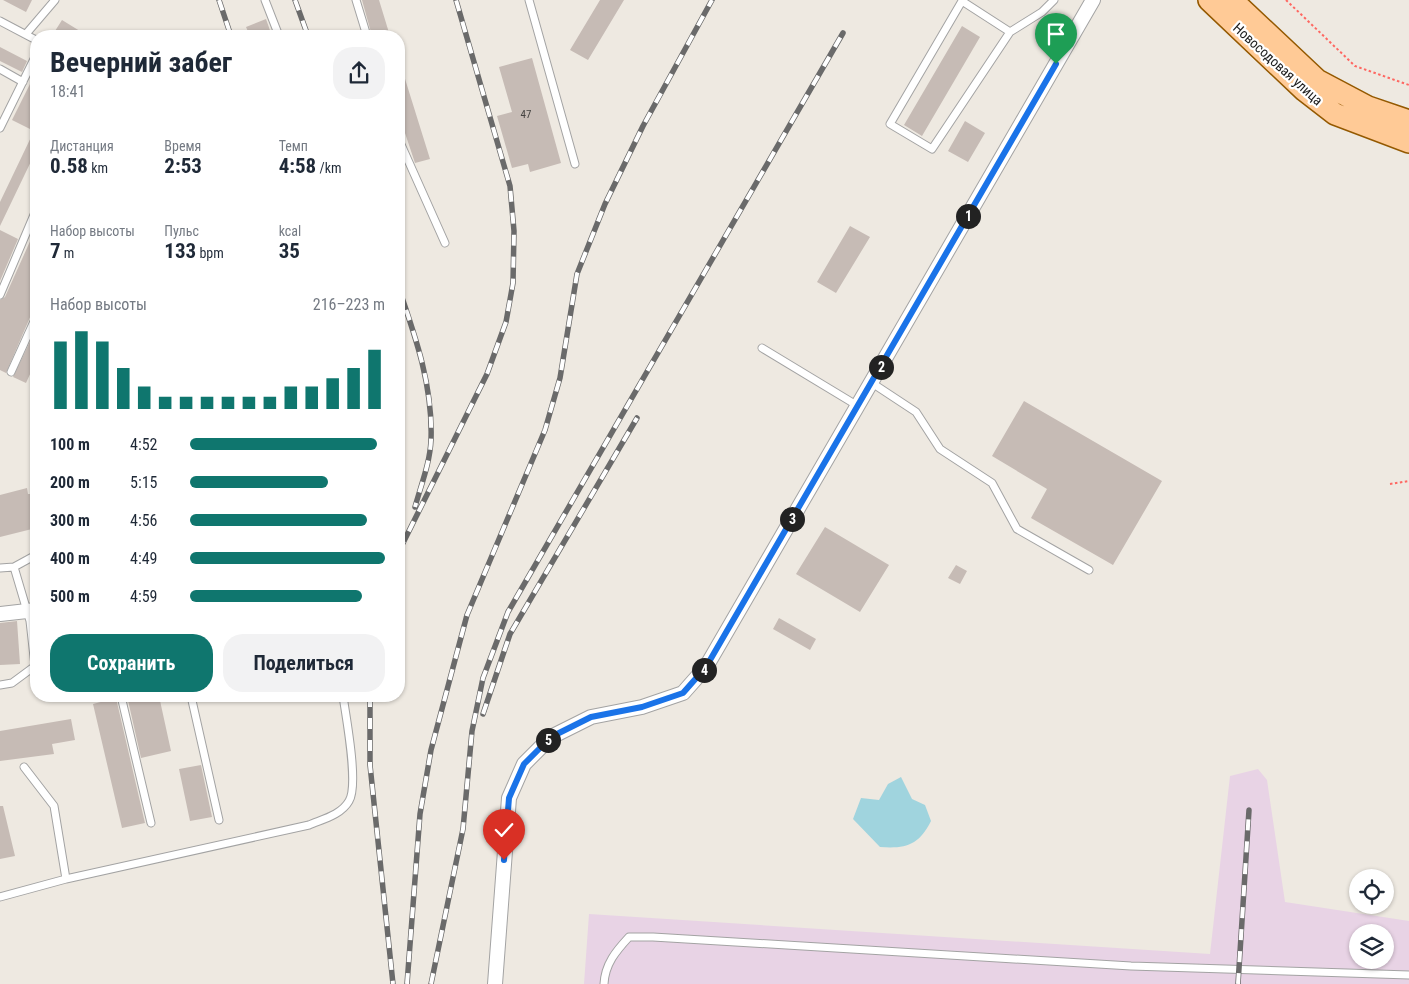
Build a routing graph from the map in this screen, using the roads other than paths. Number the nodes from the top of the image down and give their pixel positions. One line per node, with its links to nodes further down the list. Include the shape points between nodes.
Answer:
1 (55, 0): 13 (lane)
2 (265, 0): 10 (lane)
3 (356, 0): 11 (lane)
4 (529, 0): 22 (lane)
5 (1054, 0): 12 (lane, via 1042,12)
6 (1093, 0): 29 (street)
7 (1209, 0): 20 (main road, Новосодовая улица, via 1304,90 1335,114)
8 (1232, 0): 18 (main road, Новосодовая улица, via 1317,80 1368,107)
9 (0, 21): 13 (lane)
10 (277, 30)
11 (365, 30)
12 (1010, 32): 12 (lane, via 932,148 890,124 962,1)
13 (26, 34): 14 (lane)
14 (30, 36)
15 (30, 67): 17 (lane)
16 (0, 69): 17 (lane)
17 (23, 82): 19 (lane)
18 (1409, 121)
19 (0, 128)
20 (1409, 142)
21 (405, 153): 24 (lane)
22 (575, 164)
23 (30, 224): 25 (lane)
24 (445, 243)
25 (0, 295)
26 (30, 330): 28 (lane)
27 (762, 348): 30 (lane)
28 (11, 372)
29 (872, 383): 30 (street); 34 (lane, via 916,412 940,450 992,482 1017,529)
30 (858, 406): 49 (street, via 706,667 683,693 642,707 591,717 551,737 524,764 509,798)
31 (30, 558): 32 (lane)
32 (14, 567): 33 (lane); 35 (lane)
33 (0, 568)
34 (1089, 570)
35 (30, 606)
36 (30, 611): 37 (street)
37 (0, 614)
38 (30, 670): 39 (lane, via 12,684)
39 (0, 684)
40 (122, 702): 45 (lane)
41 (192, 702): 44 (lane)
42 (344, 702): 46 (lane, via 352,787 349,801 337,814 309,825)
43 (24, 767): 46 (lane, via 54,806)
44 (219, 820)
45 (151, 823)
46 (66, 879): 47 (lane)
47 (0, 897)
48 (1409, 975): 50 (lane, via 1131,966 629,937 614,954)
49 (495, 984)
50 (604, 984)

